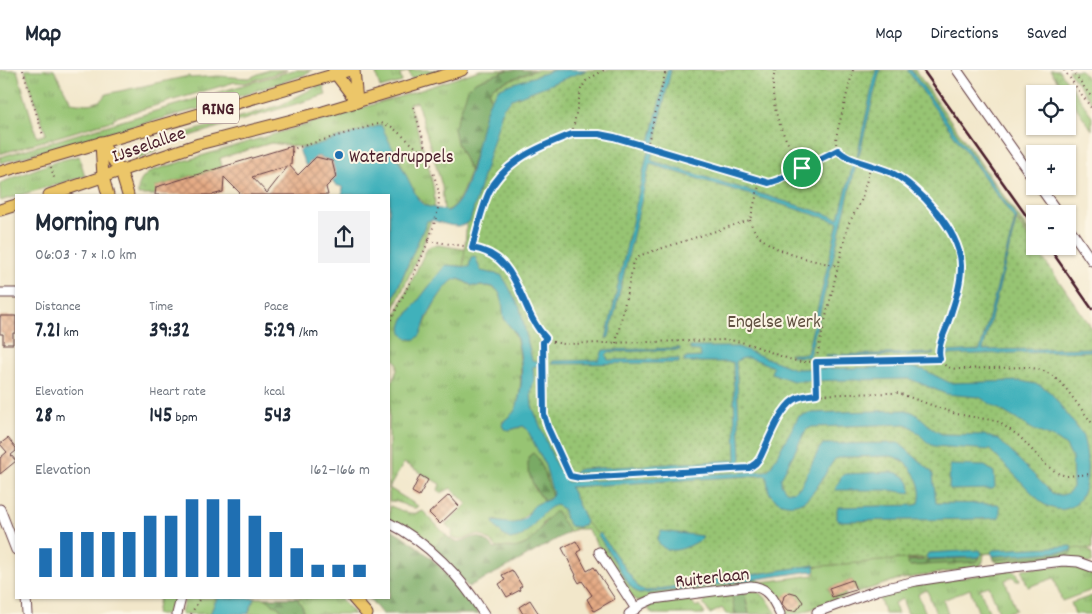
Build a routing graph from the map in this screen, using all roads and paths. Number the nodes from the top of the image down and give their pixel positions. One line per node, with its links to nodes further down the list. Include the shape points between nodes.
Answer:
1 (23, 70): 18 (path)
2 (350, 70): 12 (main road, IJsselallee / RING)
3 (354, 70): 14 (main road)
4 (462, 70): 14 (main road, IJsselallee / RING)
5 (604, 70): 17 (path, via 586,81 581,89)
6 (666, 70): 20 (path)
7 (775, 70): 27 (path, via 772,83 779,126)
8 (852, 70): 22 (path, via 836,133)
9 (957, 70): 26 (street)
10 (1064, 70): 16 (path)
11 (1072, 70): 13 (path)
12 (335, 72): 14 (main road); 19 (main road, IJsselallee / RING)
13 (1092, 98)
14 (357, 102): 29 (main road, IJsselallee / RING, via 199,144)
15 (413, 106): 21 (path)
16 (1092, 109)
17 (572, 134): 20 (path, via 599,134); 41 (path, via 531,153 502,172 488,194)
18 (43, 135)
19 (101, 142): 28 (main road, IJsselallee / RING); 29 (main road); 30 (main road)
20 (647, 147): 32 (path)
21 (426, 149): 23 (path, via 420,150 392,127 381,123 296,148); 40 (path, via 439,196)
22 (838, 150): 24 (path); 27 (path)
23 (292, 152)
24 (871, 165): 43 (path, via 860,201 848,225); 49 (path, via 890,172 926,201 950,231 960,254 959,287 940,345)
25 (51, 167): 31 (path)
26 (1026, 167)
27 (802, 168): 32 (path, via 774,182)
28 (0, 172)
29 (120, 172): 30 (main road, IJsselallee / RING); 35 (main road)
30 (103, 177): 33 (main road, IJsselallee / RING); 34 (main road)
31 (55, 181)
32 (760, 181): 38 (path)
33 (51, 194)
34 (108, 194)
35 (128, 194)
36 (15, 205): 37 (main road)
37 (0, 210)
38 (750, 220): 43 (path, via 758,234 773,246); 48 (path, via 636,258)
39 (1076, 238): 42 (street)
40 (428, 240): 41 (path); 46 (path)
41 (472, 248): 47 (path, via 490,254 509,270 535,325)
42 (1092, 261)
43 (838, 266): 50 (path)
44 (0, 293): 45 (street)
45 (15, 293)
46 (390, 322)
47 (546, 338): 48 (path, via 564,344); 51 (path, via 543,342 544,415 567,473 573,478 749,468 760,458 790,403 802,396)
48 (616, 343): 50 (path, via 731,340 790,360)
49 (940, 359): 50 (path); 52 (path, via 951,368 1028,367 1048,373 1063,385)
50 (816, 362): 51 (path)
51 (817, 394): 53 (path, via 898,393 956,414 996,421 1019,436 1056,472)
52 (1092, 423)
53 (1090, 474)
54 (0, 509): 56 (street)
55 (390, 523): 70 (street, via 429,548)
56 (3, 525): 57 (street)
57 (15, 548)
58 (600, 552): 64 (street, Ruiterlaan)
59 (1092, 567): 65 (street, via 1063,561 916,581 878,590)
60 (26, 599): 66 (street)
61 (182, 599): 67 (street)
62 (199, 599): 68 (path)
63 (353, 599): 69 (main road)
64 (632, 611): 71 (street, Ruiterlaan, via 653,599 756,586 774,600)
65 (816, 613)
66 (28, 614)
67 (177, 614)
68 (191, 614)
69 (366, 614)
70 (484, 614)
71 (780, 614)

